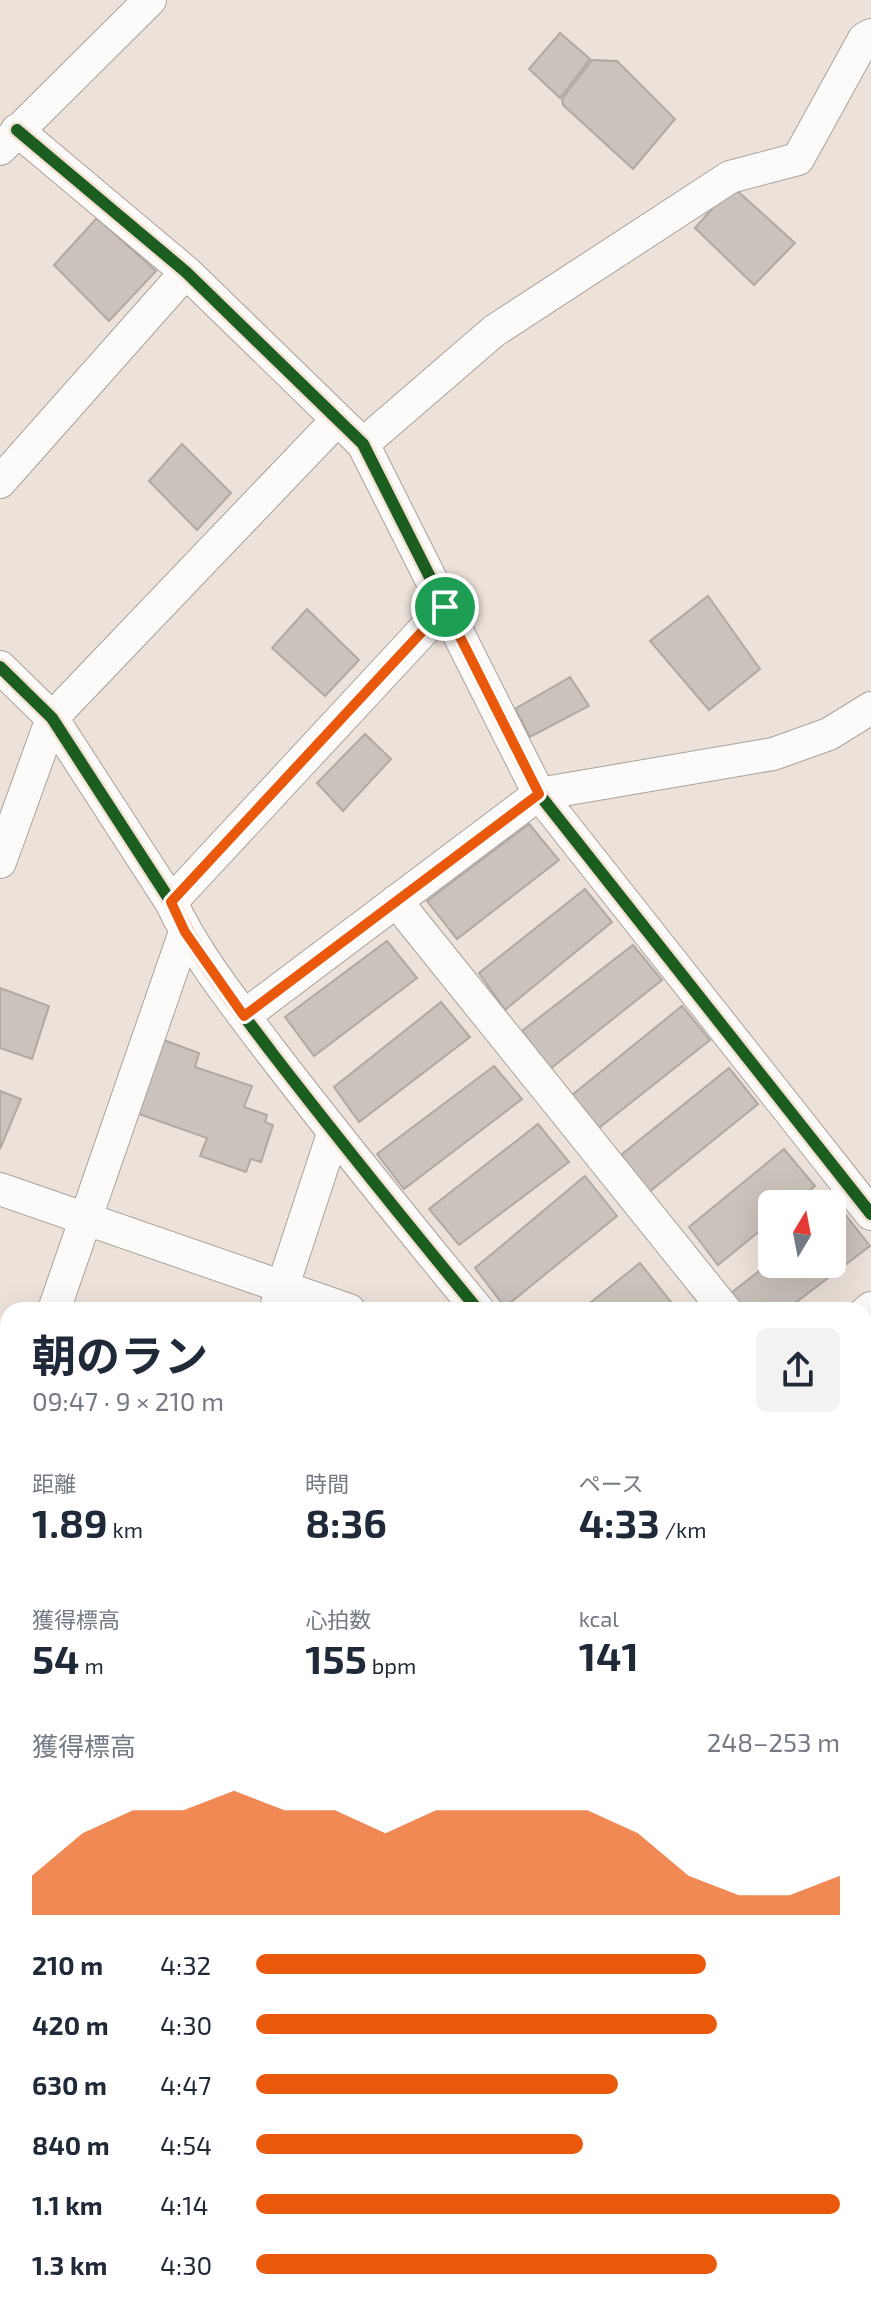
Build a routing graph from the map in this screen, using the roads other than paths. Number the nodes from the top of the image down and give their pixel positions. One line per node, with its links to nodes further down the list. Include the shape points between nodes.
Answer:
1 (150, 0): 3 (street)
2 (871, 35): 6 (street, via 864,39 798,159 730,177 494,331)
3 (8, 139): 4 (street)
4 (186, 272): 5 (street); 7 (street)
5 (337, 420): 6 (street); 11 (street)
6 (363, 444): 8 (street)
7 (0, 482)
8 (445, 607): 12 (street); 15 (street)
9 (0, 667): 11 (street)
10 (871, 708): 12 (street, via 829,734 773,754)
11 (52, 718): 13 (street); 15 (street)
12 (539, 794): 14 (street); 20 (street)
13 (0, 862)
14 (396, 901): 17 (street); 25 (street)
15 (171, 902): 16 (street)
16 (185, 932): 17 (street); 21 (street)
17 (244, 1016): 18 (street)
18 (333, 1134): 22 (street); 24 (street)
19 (0, 1189): 21 (street)
20 (871, 1214)
21 (84, 1221): 22 (street); 23 (street)
22 (279, 1299)
23 (57, 1302)
24 (471, 1302)
25 (719, 1302)

